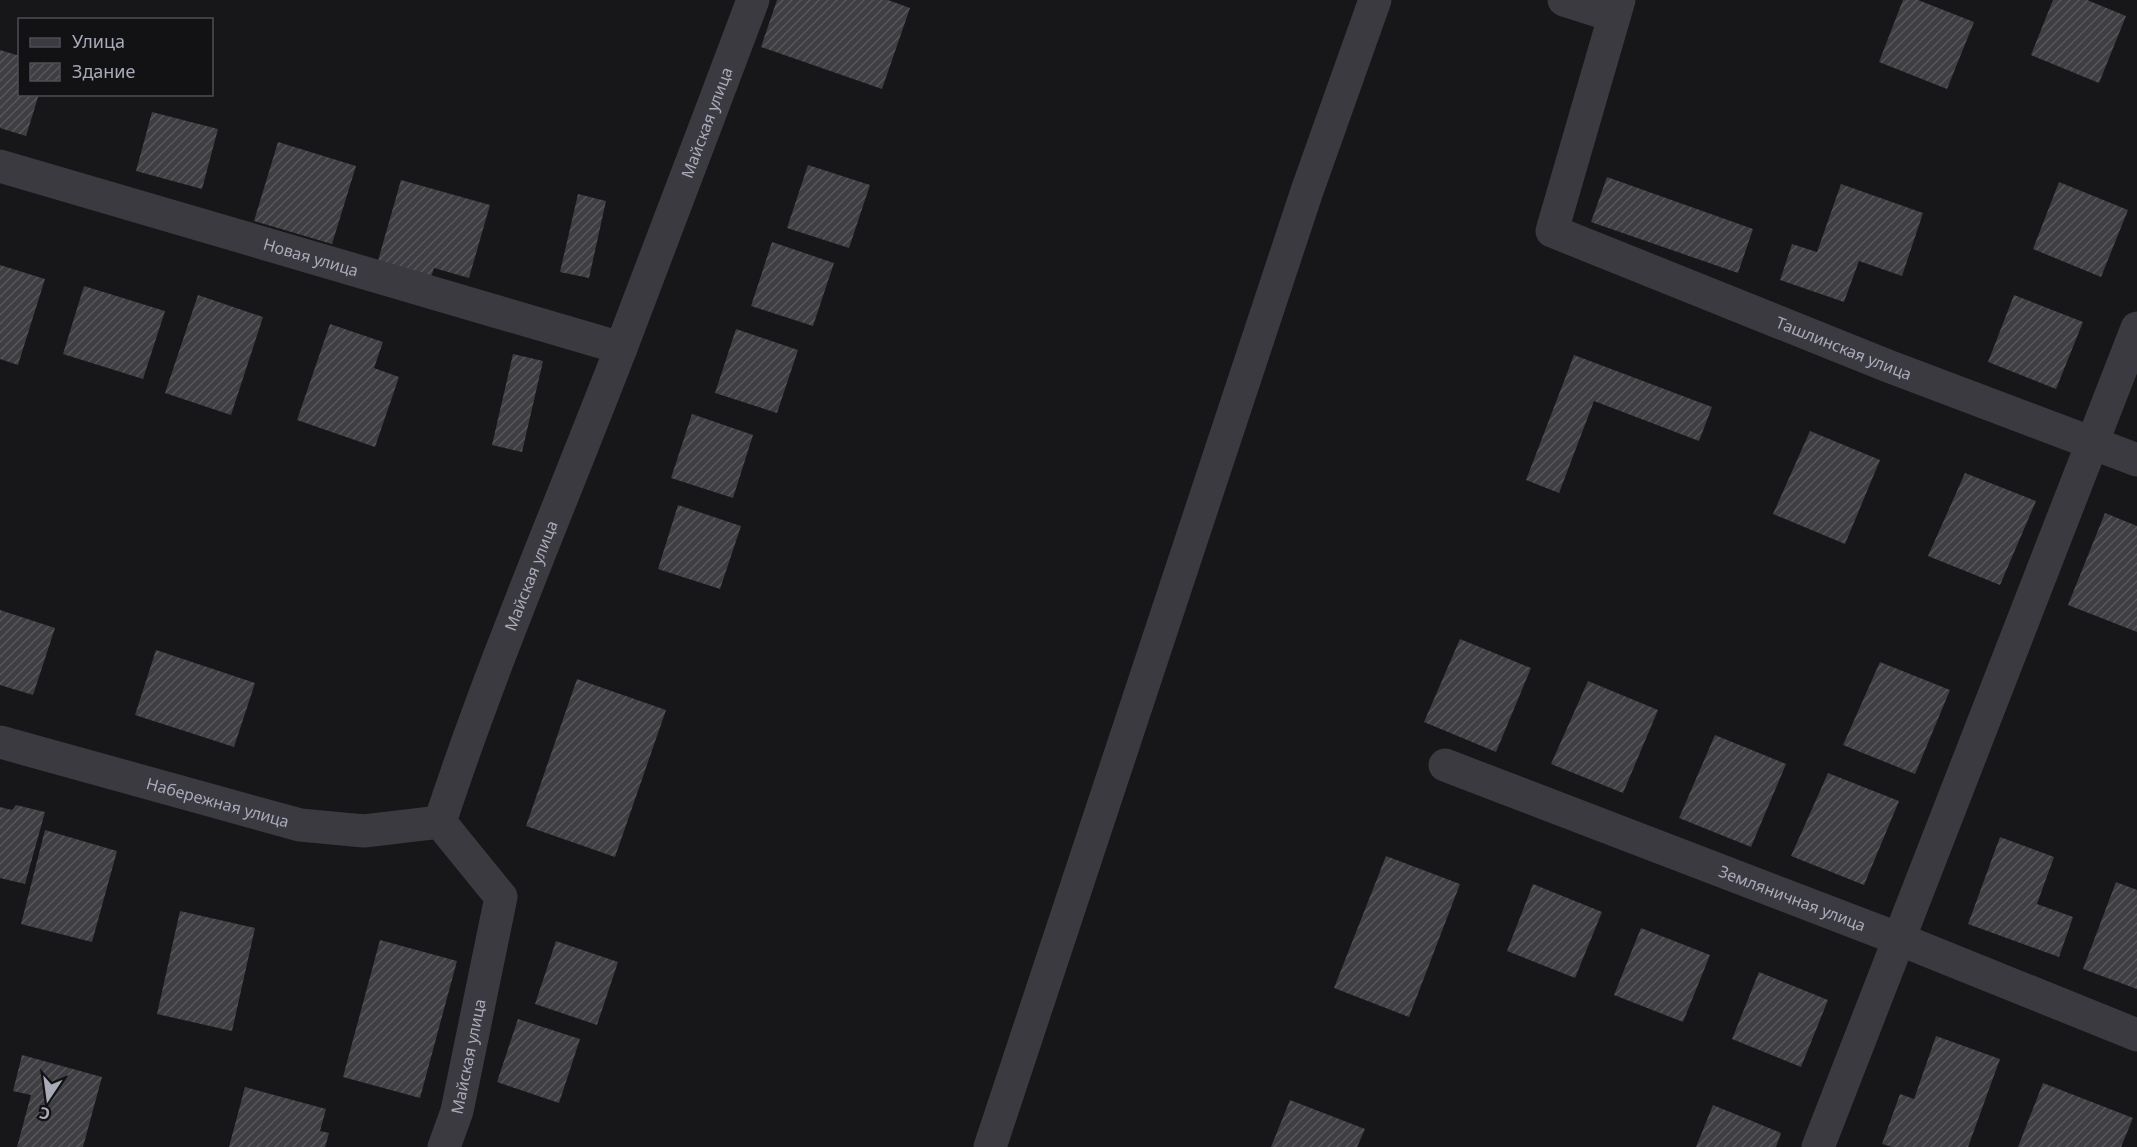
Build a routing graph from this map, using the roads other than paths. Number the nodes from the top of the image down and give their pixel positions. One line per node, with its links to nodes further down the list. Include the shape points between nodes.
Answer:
1 (753, 0): 7 (street, Майская улица)
2 (1375, 0): 16 (street, via 1307,192)
3 (1564, 0): 4 (street)
4 (1617, 8): 8 (street, Ташлинская улица, via 1552,231 1888,366)
5 (0, 166): 7 (street, Новая улица)
6 (2137, 328): 8 (street)
7 (621, 348): 12 (street, Майская улица, via 519,603)
8 (2091, 442): 9 (street, Ташлинская улица); 13 (street)
9 (2137, 460)
10 (0, 742): 12 (street, Набережная улица, via 300,825 364,831)
11 (1445, 765): 13 (street, Земляничная улица)
12 (440, 822): 15 (street, Майская улица, via 501,897 457,1111)
13 (1899, 939): 14 (street, Земляничная улица); 17 (street)
14 (2137, 1035)
15 (444, 1147)
16 (990, 1147)
17 (1818, 1147)

